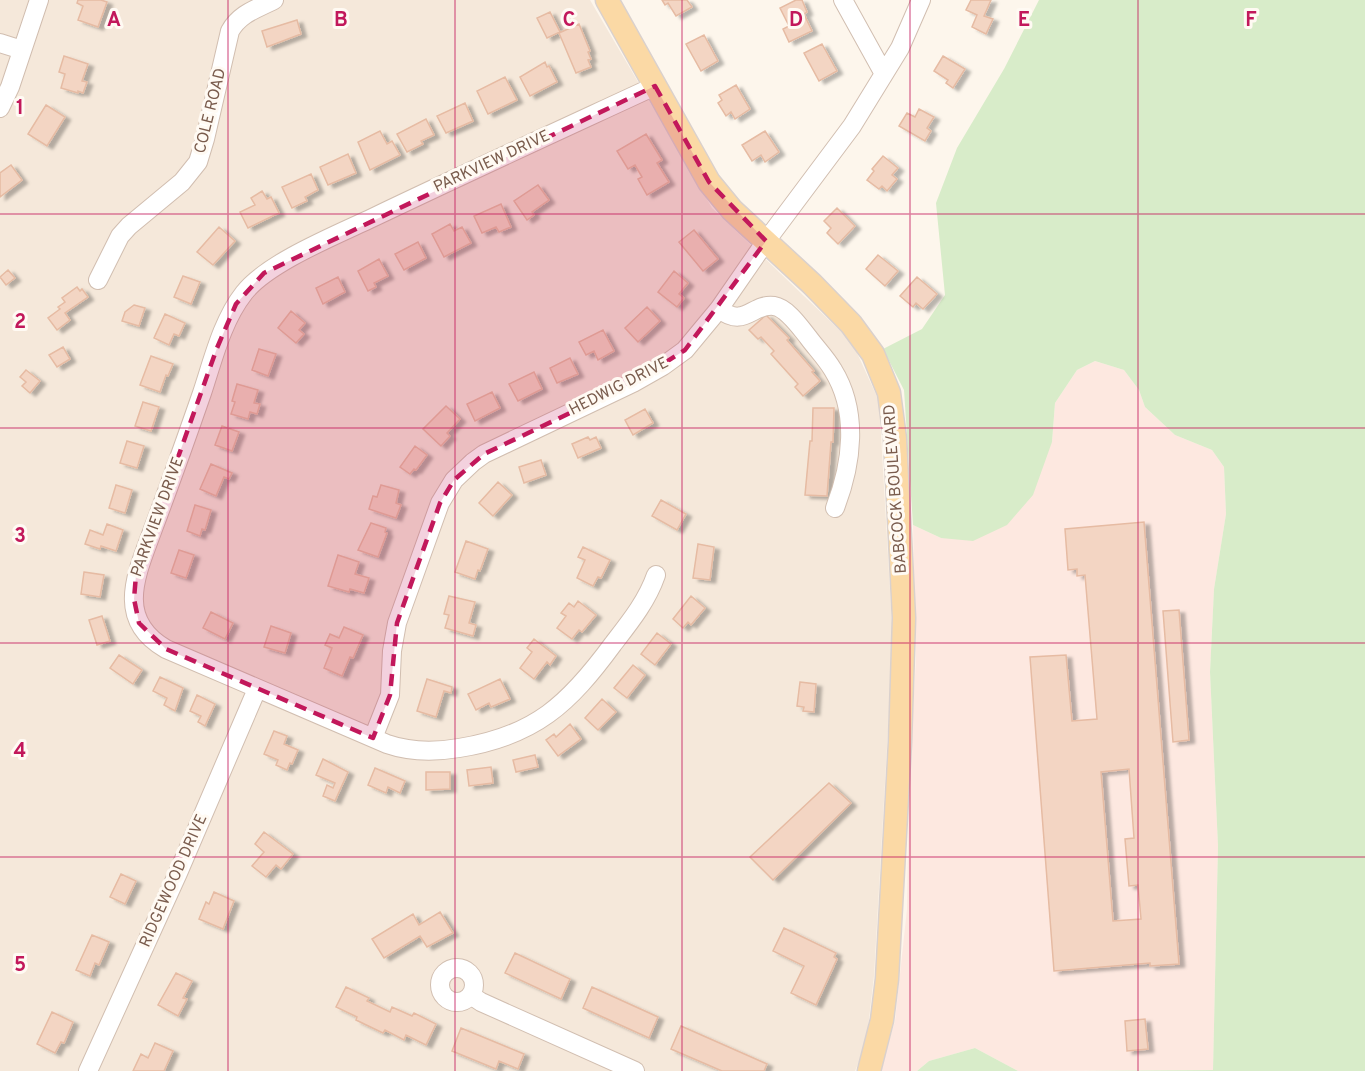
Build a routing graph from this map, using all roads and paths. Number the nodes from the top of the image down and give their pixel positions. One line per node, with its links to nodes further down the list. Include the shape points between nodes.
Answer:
1 (39, 0): 7 (street)
2 (274, 0): 12 (street, COLE ROAD, via 244,14 230,31 198,162 182,182 120,236)
3 (607, 0): 9 (main road, BABCOCK BOULEVARD)
4 (843, 0): 8 (street)
5 (921, 0): 8 (street, HEDWIG DRIVE)
6 (0, 43): 7 (street)
7 (22, 50): 10 (street)
8 (884, 74): 11 (street, HEDWIG DRIVE, via 852,126)
9 (655, 86): 11 (main road, BABCOCK BOULEVARD, via 710,182 732,210); 16 (street, PARKVIEW DRIVE, via 309,248 264,273 236,304 136,575 134,599 139,623 156,643)
10 (0, 108)
11 (766, 241): 13 (street, HEDWIG DRIVE); 21 (main road, BABCOCK BOULEVARD, via 859,334 879,367 894,419 903,608 902,685 887,980)
12 (98, 280)
13 (719, 309): 14 (street, via 735,317 765,307 782,309 833,371 847,406 850,444 848,467); 17 (street, HEDWIG DRIVE, via 685,350 663,366 484,454 454,480 440,503 397,622 390,694)
14 (835, 508)
15 (656, 575): 17 (street, PARKVIEW DRIVE, via 644,601 602,659 574,692 543,719 493,742 436,751 401,748)
16 (257, 689): 17 (street, PARKVIEW DRIVE); 19 (street, RIDGEWOOD DRIVE)
17 (373, 738)
18 (472, 996): 20 (street)
19 (88, 1071)
20 (635, 1071)
21 (869, 1071)

